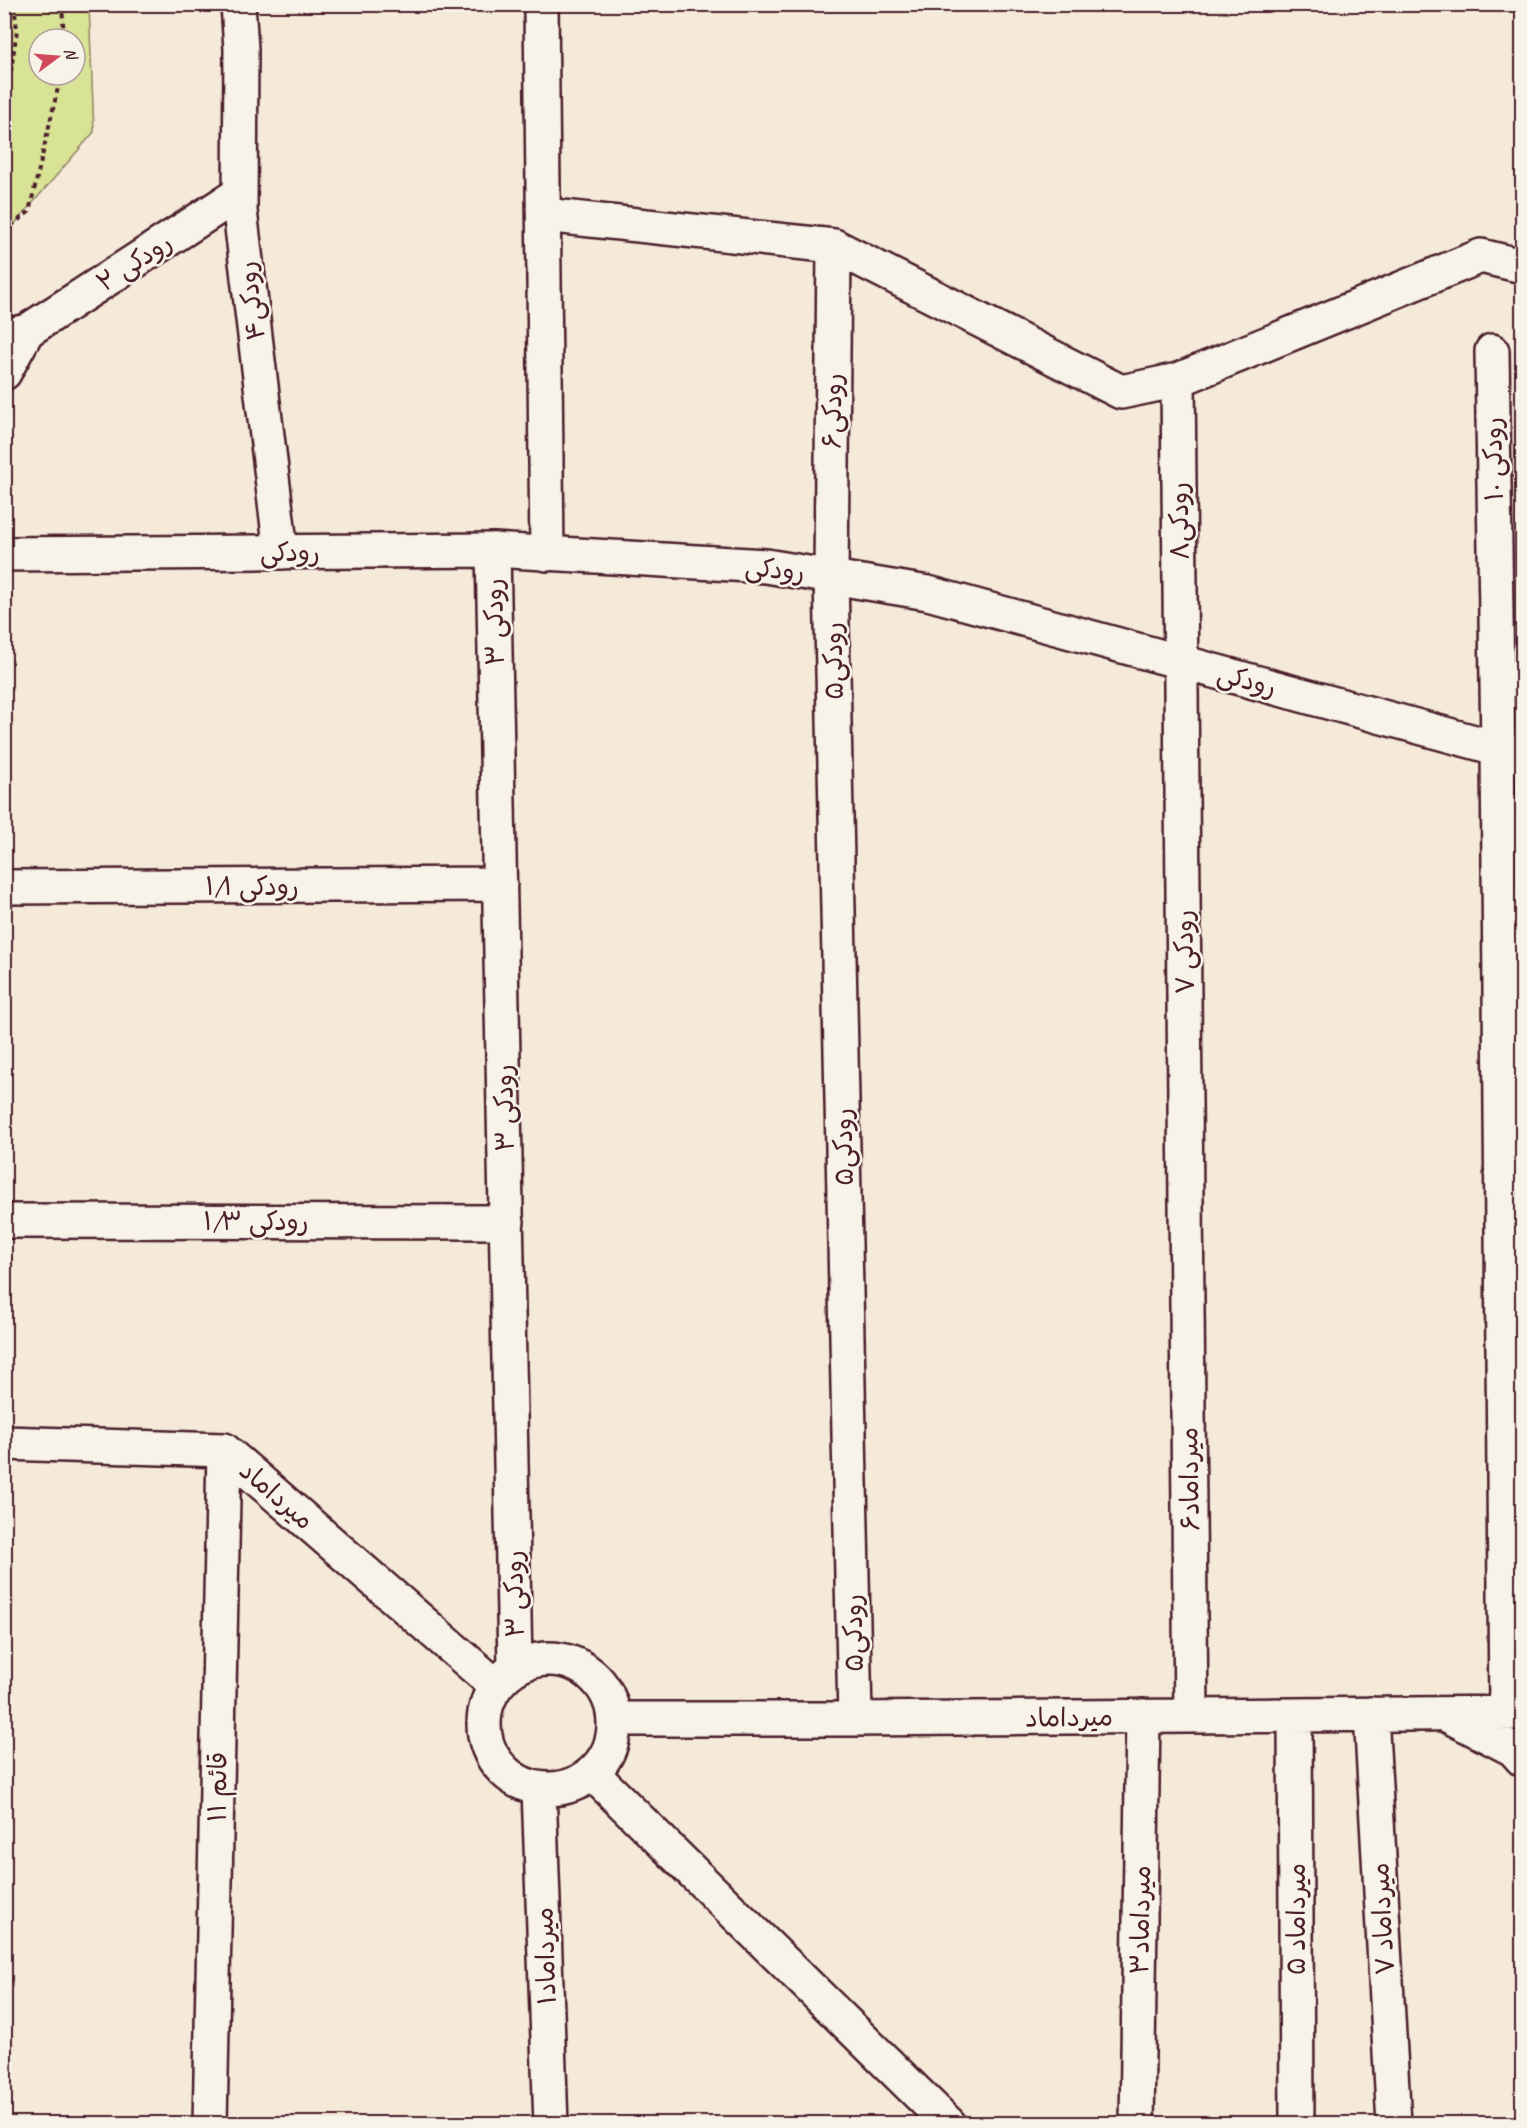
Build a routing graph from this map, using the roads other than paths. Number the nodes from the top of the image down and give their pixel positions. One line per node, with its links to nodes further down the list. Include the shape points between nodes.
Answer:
1 (238, 4): 3 (street, رودکی۴)
2 (541, 4): 4 (street)
3 (240, 193): 7 (street, رودکی ۲); 12 (street, رودکی۴)
4 (544, 215): 5 (street); 14 (street)
5 (834, 246): 10 (street, via 1121,393); 15 (street, رودکی۶)
6 (1522, 266): 10 (street, via 1481,256)
7 (16, 334): 9 (street, رودکی ۲)
8 (1492, 351): 17 (street, رودکی ۱۰)
9 (4, 373)
10 (1178, 380): 16 (street, رودکی۸)
11 (493, 550): 12 (street, رودکی); 14 (street, رودکی); 18 (street, رودکی ۳)
12 (281, 552): 13 (street, رودکی)
13 (4, 554)
14 (547, 554): 15 (street, رودکی, via 766,566)
15 (831, 576): 16 (street, رودکی, via 928,592); 33 (street, رودکی۵)
16 (1181, 662): 17 (street, رودکی); 22 (street, رودکی ۷)
17 (1510, 752): 26 (street, رودکی ۱۰, via 1502,1230)
18 (500, 884): 19 (street, رودکی ۱/۱); 21 (street, رودکی ۳)
19 (4, 887)
20 (4, 1221): 21 (street, رودکی ۱/۳)
21 (507, 1222): 25 (street, رودکی ۳)
22 (1186, 1243): 31 (street, میرداماد۶)
23 (4, 1443): 24 (street, میرداماد)
24 (224, 1450): 25 (street, میرداماد); 37 (street, قائم ۱۱)
25 (505, 1676): 32 (street, via 547,1657 580,1664 605,1687); 36 (street, via 485,1710 484,1737 495,1761 514,1780)
26 (1514, 1713): 28 (street, میرداماد)
27 (1371, 1714): 28 (street, میرداماد); 29 (street, میرداماد); 42 (street, میرداماد ۷)
28 (1444, 1714): 34 (street, via 1513,1749)
29 (1295, 1715): 31 (street, میرداماد); 41 (street, میرداماد ۵)
30 (1143, 1716): 31 (street, میرداماد); 33 (street, میرداماد); 40 (street, میرداماد۳)
31 (1191, 1716)
32 (616, 1719): 33 (street, میرداماد); 35 (street, via 611,1749)
33 (855, 1719)
34 (1522, 1760)
35 (593, 1774): 36 (street, via 558,1790); 39 (street)
36 (539, 1789): 38 (street, میرداماد۱)
37 (210, 2124)
38 (551, 2124)
39 (949, 2124)
40 (1137, 2124)
41 (1297, 2124)
42 (1394, 2124)

